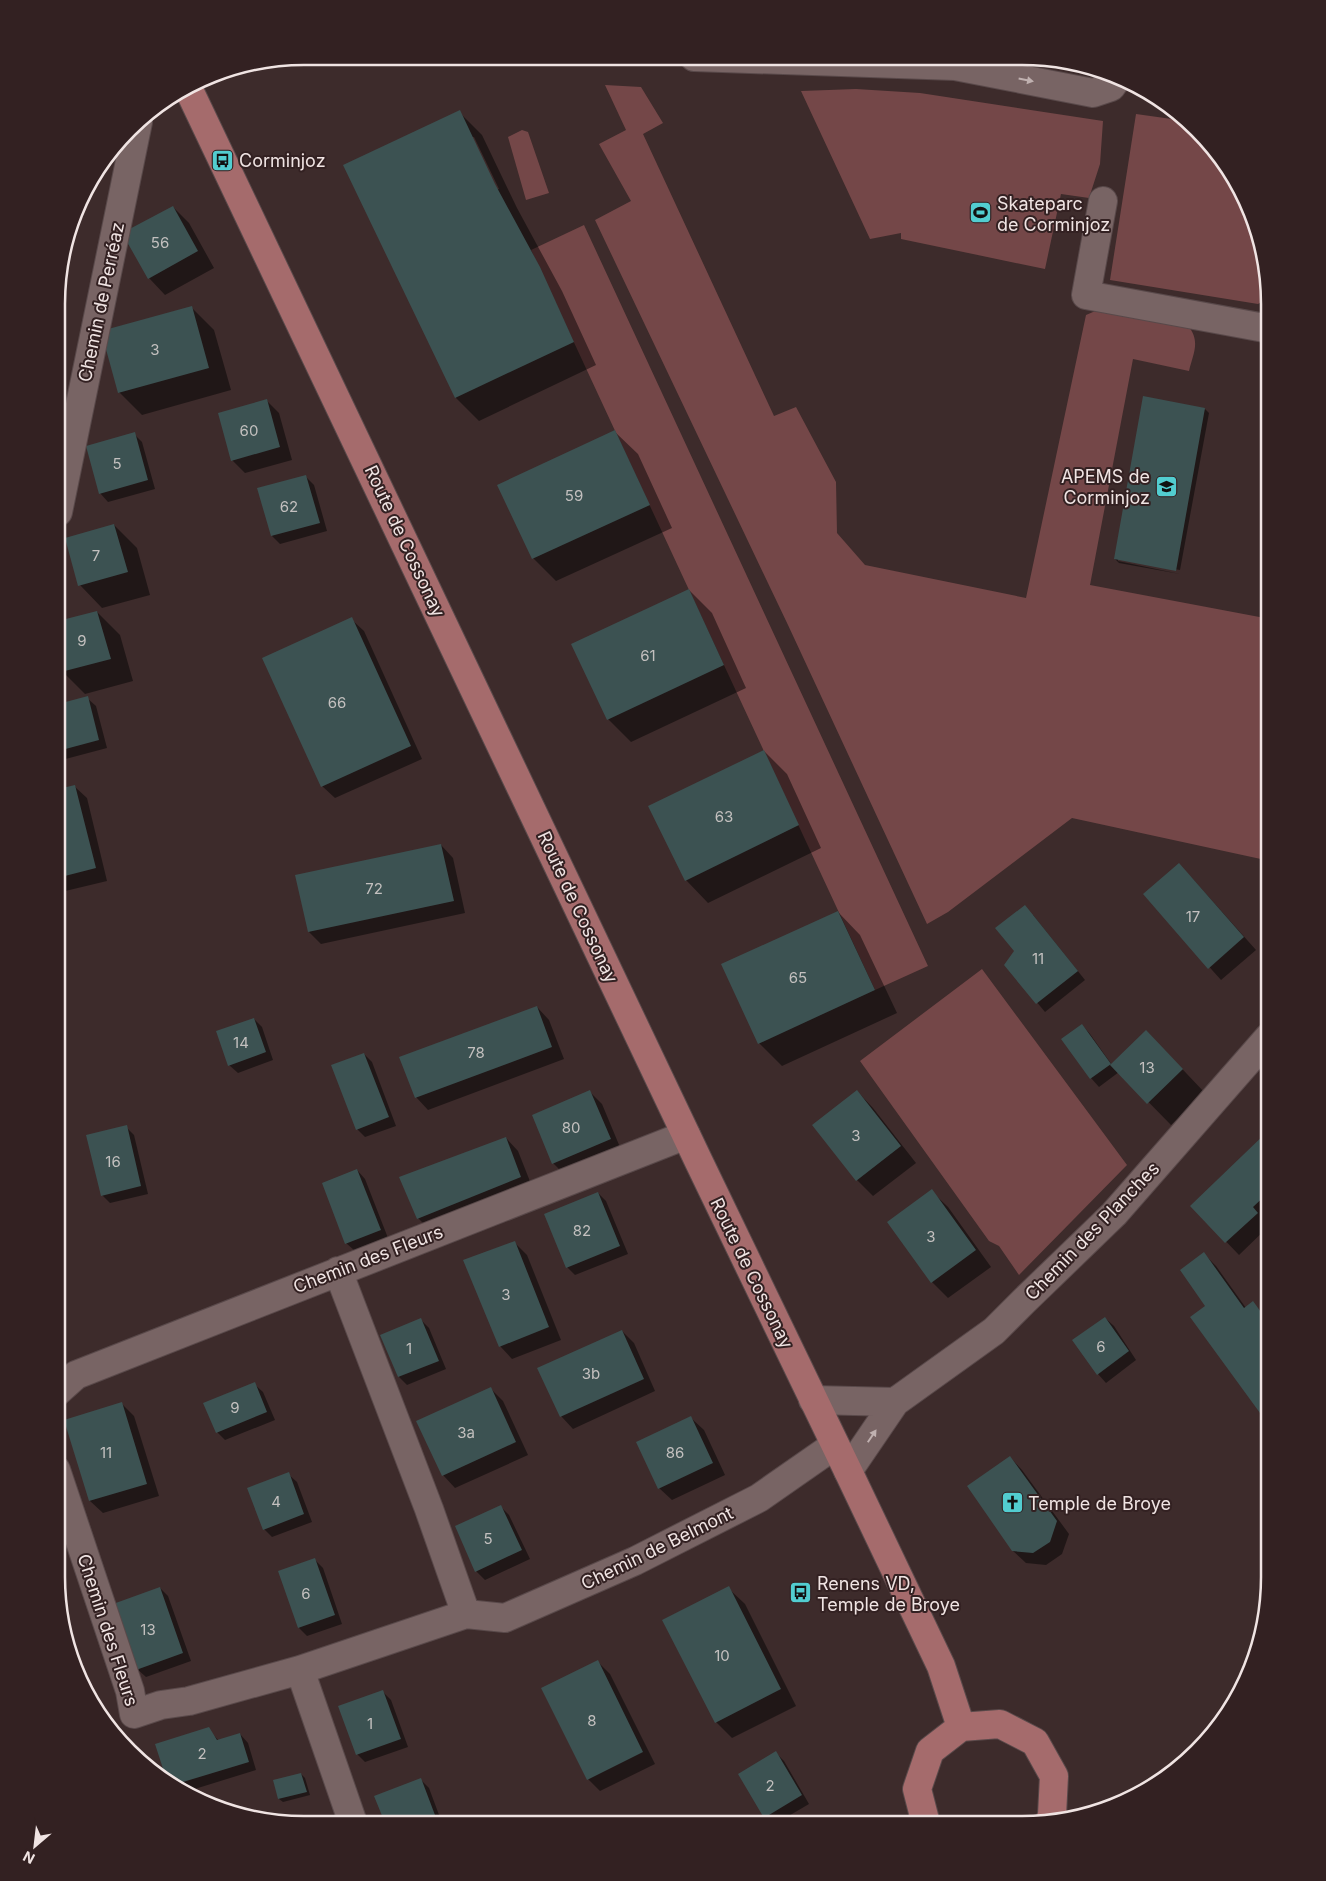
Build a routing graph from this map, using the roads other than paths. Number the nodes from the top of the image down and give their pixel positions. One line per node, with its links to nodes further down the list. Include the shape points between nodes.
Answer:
1 (926, 65): 2 (street, one-way to 2, via 955,66 1094,93)
2 (1114, 83)
3 (191, 94): 9 (main road, Route de Cossonay)
4 (135, 135): 7 (street, Chemin de Perréaz)
5 (1103, 201): 6 (street, via 1086,295)
6 (1261, 327)
7 (65, 478)
8 (1261, 1046): 13 (street, Chemin des Planches, via 1114,1214 1066,1261 994,1331)
9 (686, 1135): 10 (street, Chemin des Fleurs); 12 (main road, Route de Cossonay)
10 (338, 1270): 11 (street, Chemin des Fleurs, via 76,1375); 17 (street)
11 (65, 1384)
12 (813, 1400): 13 (street); 14 (main road, Route de Cossonay)
13 (895, 1402): 15 (street, Chemin des Planches, one-way to 13)
14 (836, 1445): 15 (main road, Route de Cossonay); 17 (street, Chemin de Belmont, via 758,1498 635,1561 504,1618)
15 (848, 1471): 19 (main road, Route de Cossonay, via 941,1666)
16 (65, 1497): 18 (street, Chemin des Fleurs, via 130,1691 134,1714)
17 (466, 1614): 18 (street, Chemin de Belmont)
18 (300, 1670): 21 (street)
19 (961, 1727): 20 (main road, via 1000,1724 1035,1742 1054,1776); 22 (main road, via 930,1752 926,1761 917,1789)
20 (1052, 1814)
21 (352, 1816)
22 (924, 1816)

